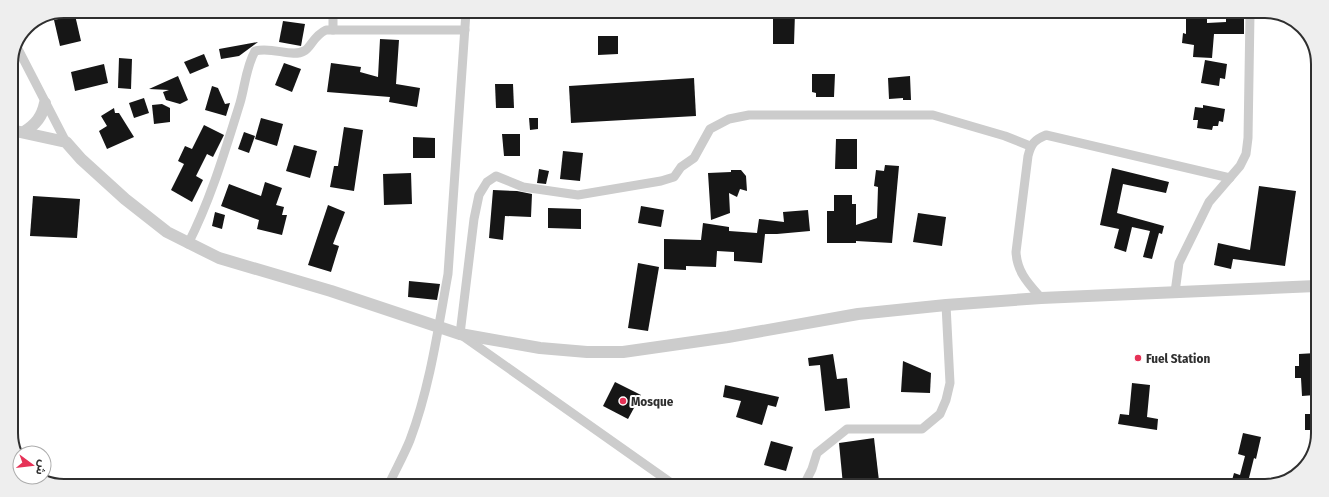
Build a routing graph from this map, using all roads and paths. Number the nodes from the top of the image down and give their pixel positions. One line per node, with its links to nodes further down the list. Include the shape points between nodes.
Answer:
1 (333, 18): 4 (street)
2 (466, 18): 5 (street)
3 (1250, 18): 12 (street, via 1248,138 1246,154)
4 (333, 30): 5 (street); 13 (street, via 321,32 305,51 295,54 264,48 255,51 249,61 244,90 221,163 200,220)
5 (465, 30): 18 (street, via 448,274)
6 (20, 52): 7 (street)
7 (46, 102): 9 (street, via 40,119); 10 (street)
8 (18, 131): 9 (street)
9 (24, 132): 10 (street)
10 (66, 142): 13 (street, via 126,199 167,232)
11 (1030, 146): 12 (street, via 1035,140 1046,135); 16 (street, via 1016,264 1023,278); 19 (street, via 933,115 750,115 728,119 710,129 694,158 681,167 674,178 578,195 523,187 496,176 487,182 479,195)
12 (1230, 178): 15 (street, via 1209,202 1179,263)
13 (188, 244): 18 (street, via 219,258 331,291)
14 (1311, 286): 15 (street)
15 (1174, 292): 16 (street)
16 (1041, 298): 17 (street)
17 (946, 305): 19 (street, via 858,314 623,352 540,348); 22 (street, via 950,383 940,414 922,429 847,430 817,453)
18 (440, 328): 19 (street); 20 (street, via 410,440)
19 (460, 334): 21 (street)
20 (391, 479)
21 (665, 479)
22 (807, 479)

